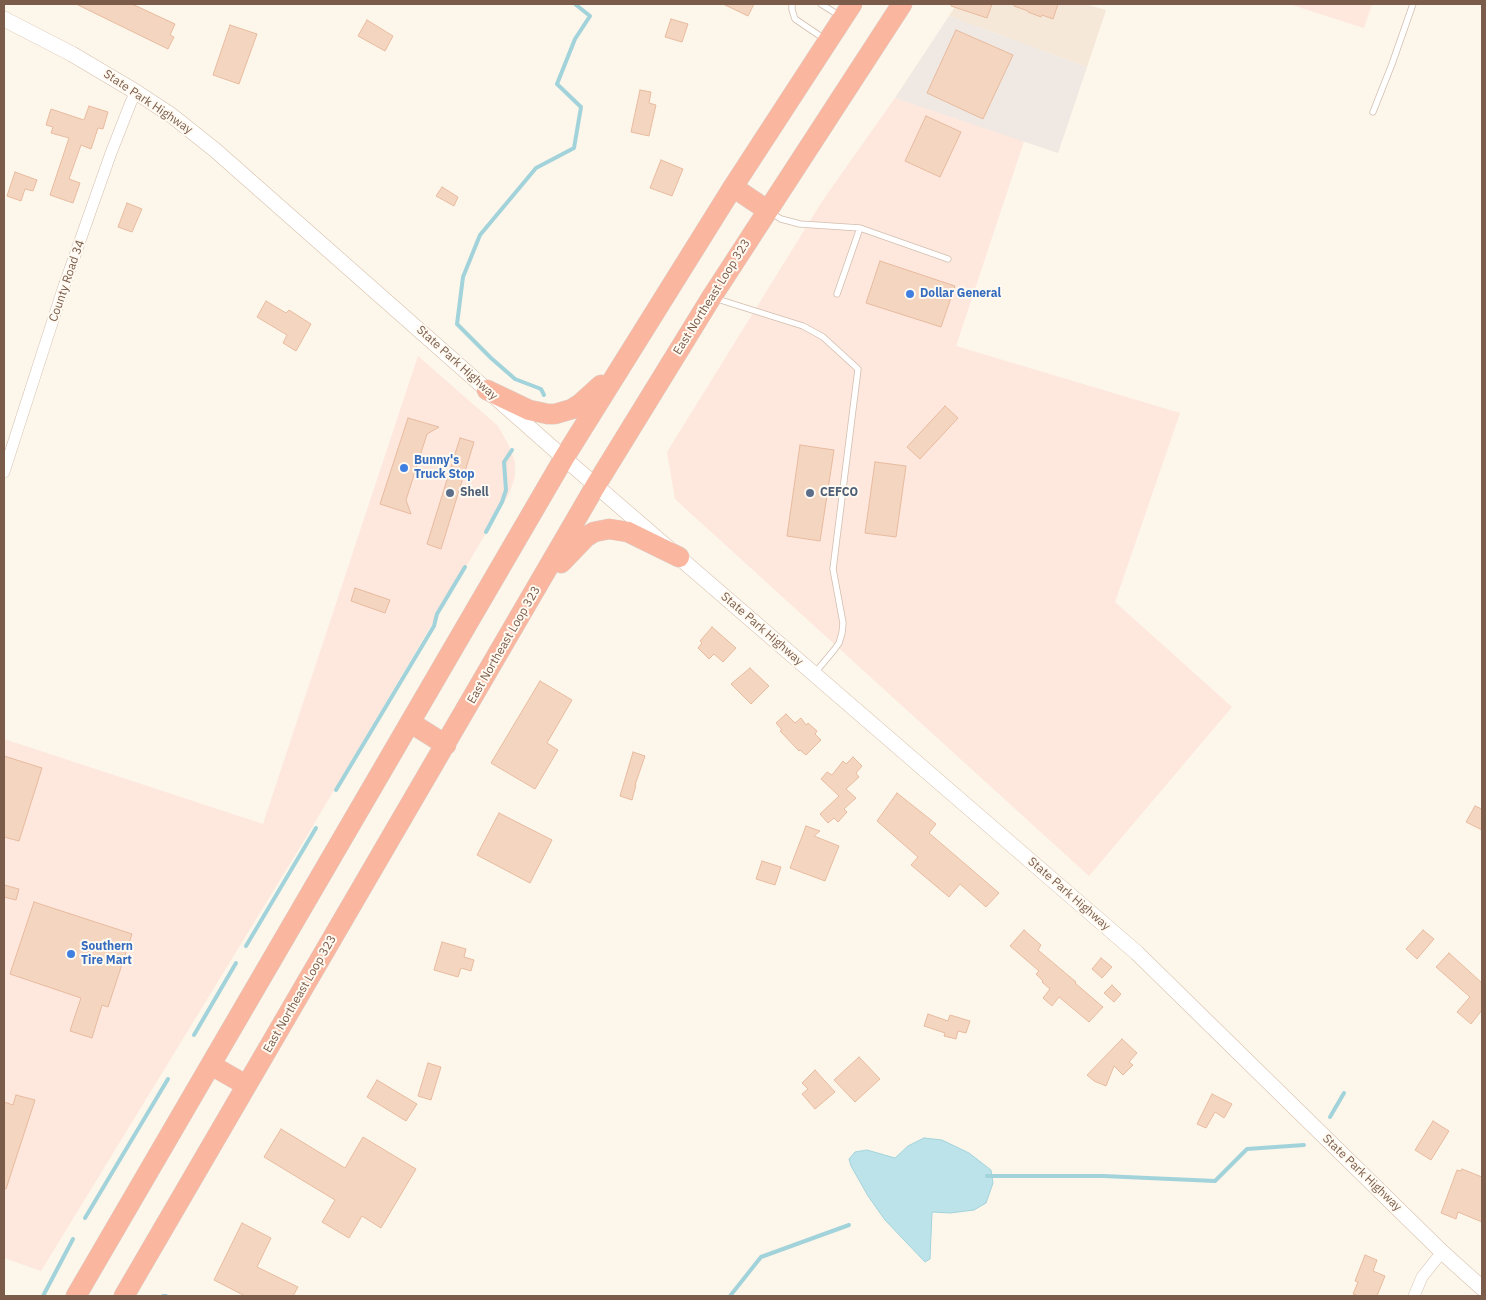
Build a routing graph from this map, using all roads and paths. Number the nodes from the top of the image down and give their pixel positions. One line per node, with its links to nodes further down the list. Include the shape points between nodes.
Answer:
1 (792, 4): 7 (lane, via 795,18)
2 (821, 4): 5 (lane)
3 (902, 4): 11 (highway, East Northeast Loop 323)
4 (1413, 4): 9 (lane)
5 (847, 11): 7 (highway)
6 (4, 19): 8 (main road, State Park Highway)
7 (828, 41): 10 (highway)
8 (136, 92): 17 (main road, State Park Highway, via 215,150); 19 (street, County Road 34, via 63,289)
9 (1373, 112)
10 (733, 186): 11 (highway); 16 (highway)
11 (767, 210): 12 (lane, via 781,219 800,224); 15 (highway, East Northeast Loop 323)
12 (860, 228): 13 (lane); 14 (lane)
13 (948, 259)
14 (837, 294)
15 (711, 298): 20 (highway, East Northeast Loop 323); 23 (lane, via 803,326 823,337 858,369 833,568 842,633 839,643)
16 (619, 368): 17 (highway, via 580,404 555,414 529,410); 18 (highway)
17 (487, 390): 18 (main road, State Park Highway)
18 (564, 458): 20 (main road, State Park Highway); 24 (highway)
19 (4, 472)
20 (596, 485): 21 (main road, State Park Highway); 22 (highway, East Northeast Loop 323)
21 (679, 557): 22 (highway, via 628,532 602,530 579,543); 23 (main road, State Park Highway)
22 (532, 597): 25 (highway, East Northeast Loop 323)
23 (814, 674): 28 (main road, State Park Highway, via 1137,953)
24 (411, 722): 25 (highway); 26 (highway)
25 (446, 744): 27 (highway, East Northeast Loop 323)
26 (211, 1065): 27 (highway); 30 (highway)
27 (246, 1085): 31 (highway, East Northeast Loop 323)
28 (1442, 1252): 29 (main road, State Park Highway); 32 (street, via 1422,1277)
29 (1482, 1288)
30 (76, 1296)
31 (124, 1296)
32 (1414, 1296)

